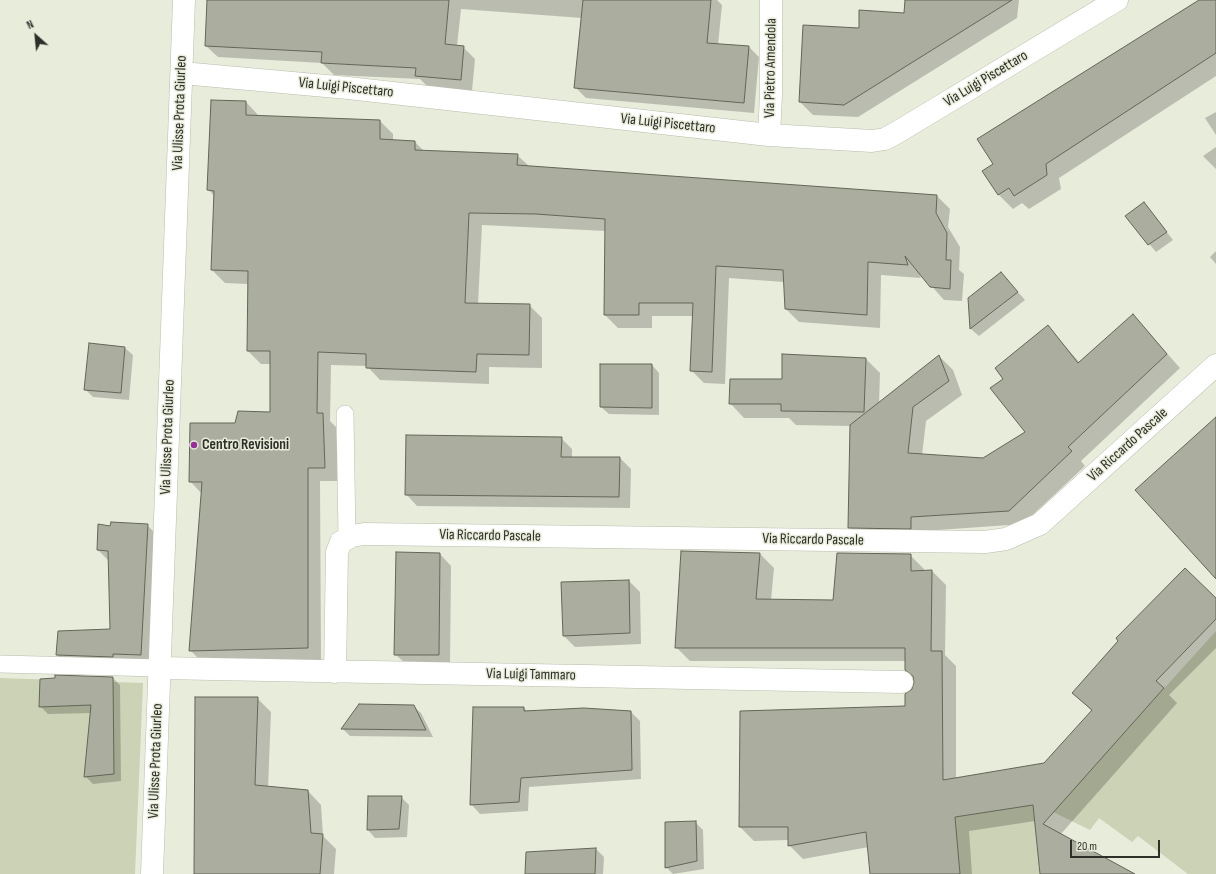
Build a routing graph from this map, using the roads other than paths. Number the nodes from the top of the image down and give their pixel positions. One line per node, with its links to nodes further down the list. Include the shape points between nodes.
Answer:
1 (184, 0): 4 (street, Via Ulisse Prota Giurleo)
2 (772, 0): 5 (street, Via Pietro Amendola)
3 (1117, 0): 5 (street, Via Luigi Piscettaro, via 885,139 862,142)
4 (182, 73): 5 (street, Via Luigi Piscettaro, via 348,88); 10 (street, Via Ulisse Prota Giurleo)
5 (768, 135)
6 (1216, 365): 8 (street, Via Riccardo Pascale, via 1040,524 1006,539 985,542 364,534)
7 (345, 414): 8 (lane)
8 (347, 538): 11 (street, via 342,542 338,552)
9 (0, 664): 10 (lane)
10 (160, 668): 11 (street, Via Luigi Tammaro); 13 (street, Via Ulisse Prota Giurleo)
11 (335, 672): 12 (street, Via Luigi Tammaro)
12 (902, 682)
13 (152, 874)

